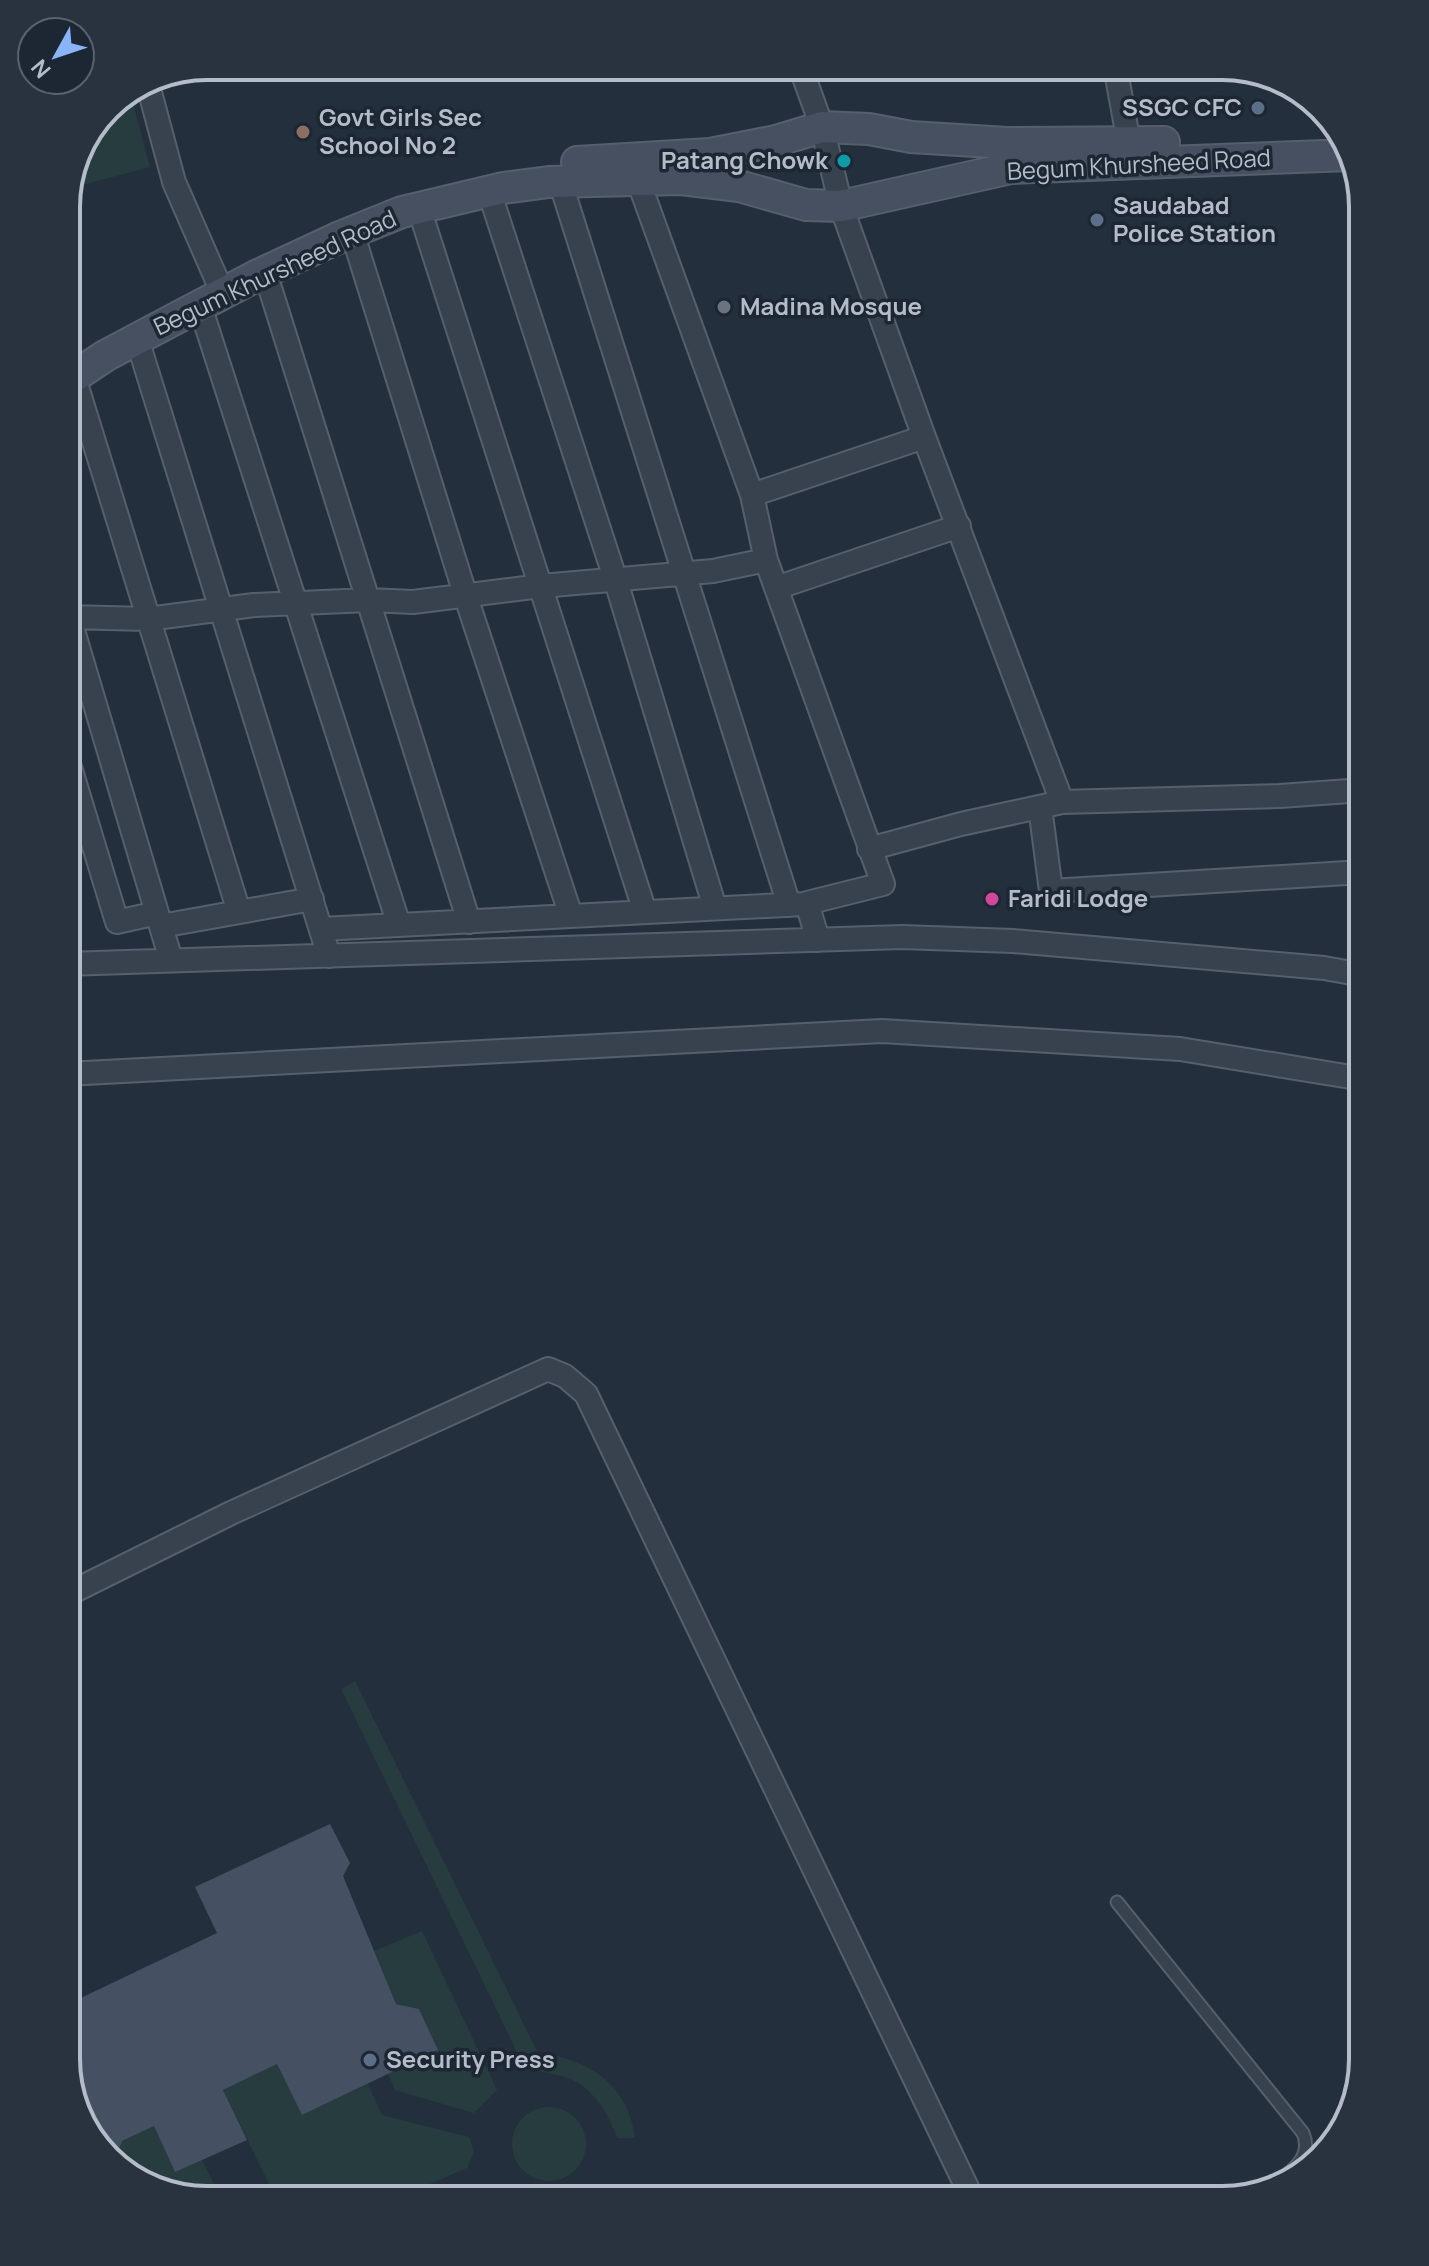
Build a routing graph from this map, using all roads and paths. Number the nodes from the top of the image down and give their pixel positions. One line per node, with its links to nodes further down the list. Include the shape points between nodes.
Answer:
1 (805, 80): 4 (street)
2 (1118, 80): 6 (street)
3 (150, 94): 15 (street)
4 (822, 127): 6 (main road, Begum Khursheed Road, via 1007,143); 11 (street); 15 (main road, Begum Khursheed Road, via 710,154 496,172 395,199 313,231)
5 (1328, 136): 6 (main road, Begum Khursheed Road)
6 (1129, 143)
7 (1338, 156): 11 (main road, Begum Khursheed Road, via 1011,168)
8 (638, 180): 9 (main road, Begum Khursheed Road); 11 (main road, Begum Khursheed Road, via 739,186 806,205); 21 (street)
9 (560, 181): 10 (main road, Begum Khursheed Road); 24 (street)
10 (489, 191): 12 (main road, Begum Khursheed Road); 25 (street)
11 (841, 206): 20 (street)
12 (419, 208): 13 (main road, Begum Khursheed Road); 26 (street)
13 (352, 232): 14 (main road, Begum Khursheed Road); 28 (street)
14 (265, 272): 15 (main road, Begum Khursheed Road); 29 (street)
15 (212, 292): 16 (main road, Begum Khursheed Road); 17 (main road, Begum Khursheed Road); 30 (street)
16 (137, 339): 18 (main road, Begum Khursheed Road); 31 (street)
17 (80, 368)
18 (80, 368)
19 (80, 408): 33 (street)
20 (924, 437): 21 (street); 22 (street)
21 (752, 495): 23 (street)
22 (959, 526): 27 (street); 37 (street)
23 (766, 560): 24 (street); 27 (street)
24 (685, 573): 25 (street); 41 (street)
25 (615, 578): 26 (street); 42 (street)
26 (541, 586): 28 (street); 44 (street)
27 (776, 588): 38 (street)
28 (466, 597): 29 (street); 45 (street)
29 (369, 600): 30 (street); 47 (street)
30 (294, 605): 31 (street); 48 (street)
31 (221, 608): 33 (street); 40 (street)
32 (80, 614): 33 (street)
33 (148, 619): 43 (street)
34 (80, 656): 46 (street)
35 (1349, 791): 37 (street)
36 (80, 800): 46 (street, via 117,922)
37 (1051, 804): 38 (street); 39 (street, via 1051,891)
38 (869, 849): 41 (street, via 883,884)
39 (1349, 873)
40 (312, 899): 43 (street); 49 (street)
41 (798, 904): 42 (street); 50 (street)
42 (715, 908): 44 (street)
43 (239, 912): 46 (street)
44 (645, 912): 45 (street)
45 (571, 916): 47 (street)
46 (159, 920): 52 (street)
47 (469, 922): 48 (street)
48 (399, 925): 49 (street)
49 (321, 929): 51 (street)
50 (818, 940): 51 (street); 54 (street, via 1013,941)
51 (329, 956): 52 (street)
52 (171, 960): 53 (street)
53 (80, 963)
54 (1349, 972)
55 (80, 1073): 56 (street, via 882,1031 1180,1049)
56 (1349, 1077)
57 (80, 1588): 62 (street, via 548,1369 565,1376 586,1394)
58 (1117, 1902): 59 (lane)
59 (1308, 2143): 60 (lane); 61 (lane)
60 (1312, 2148)
61 (1304, 2156)
62 (966, 2186)

